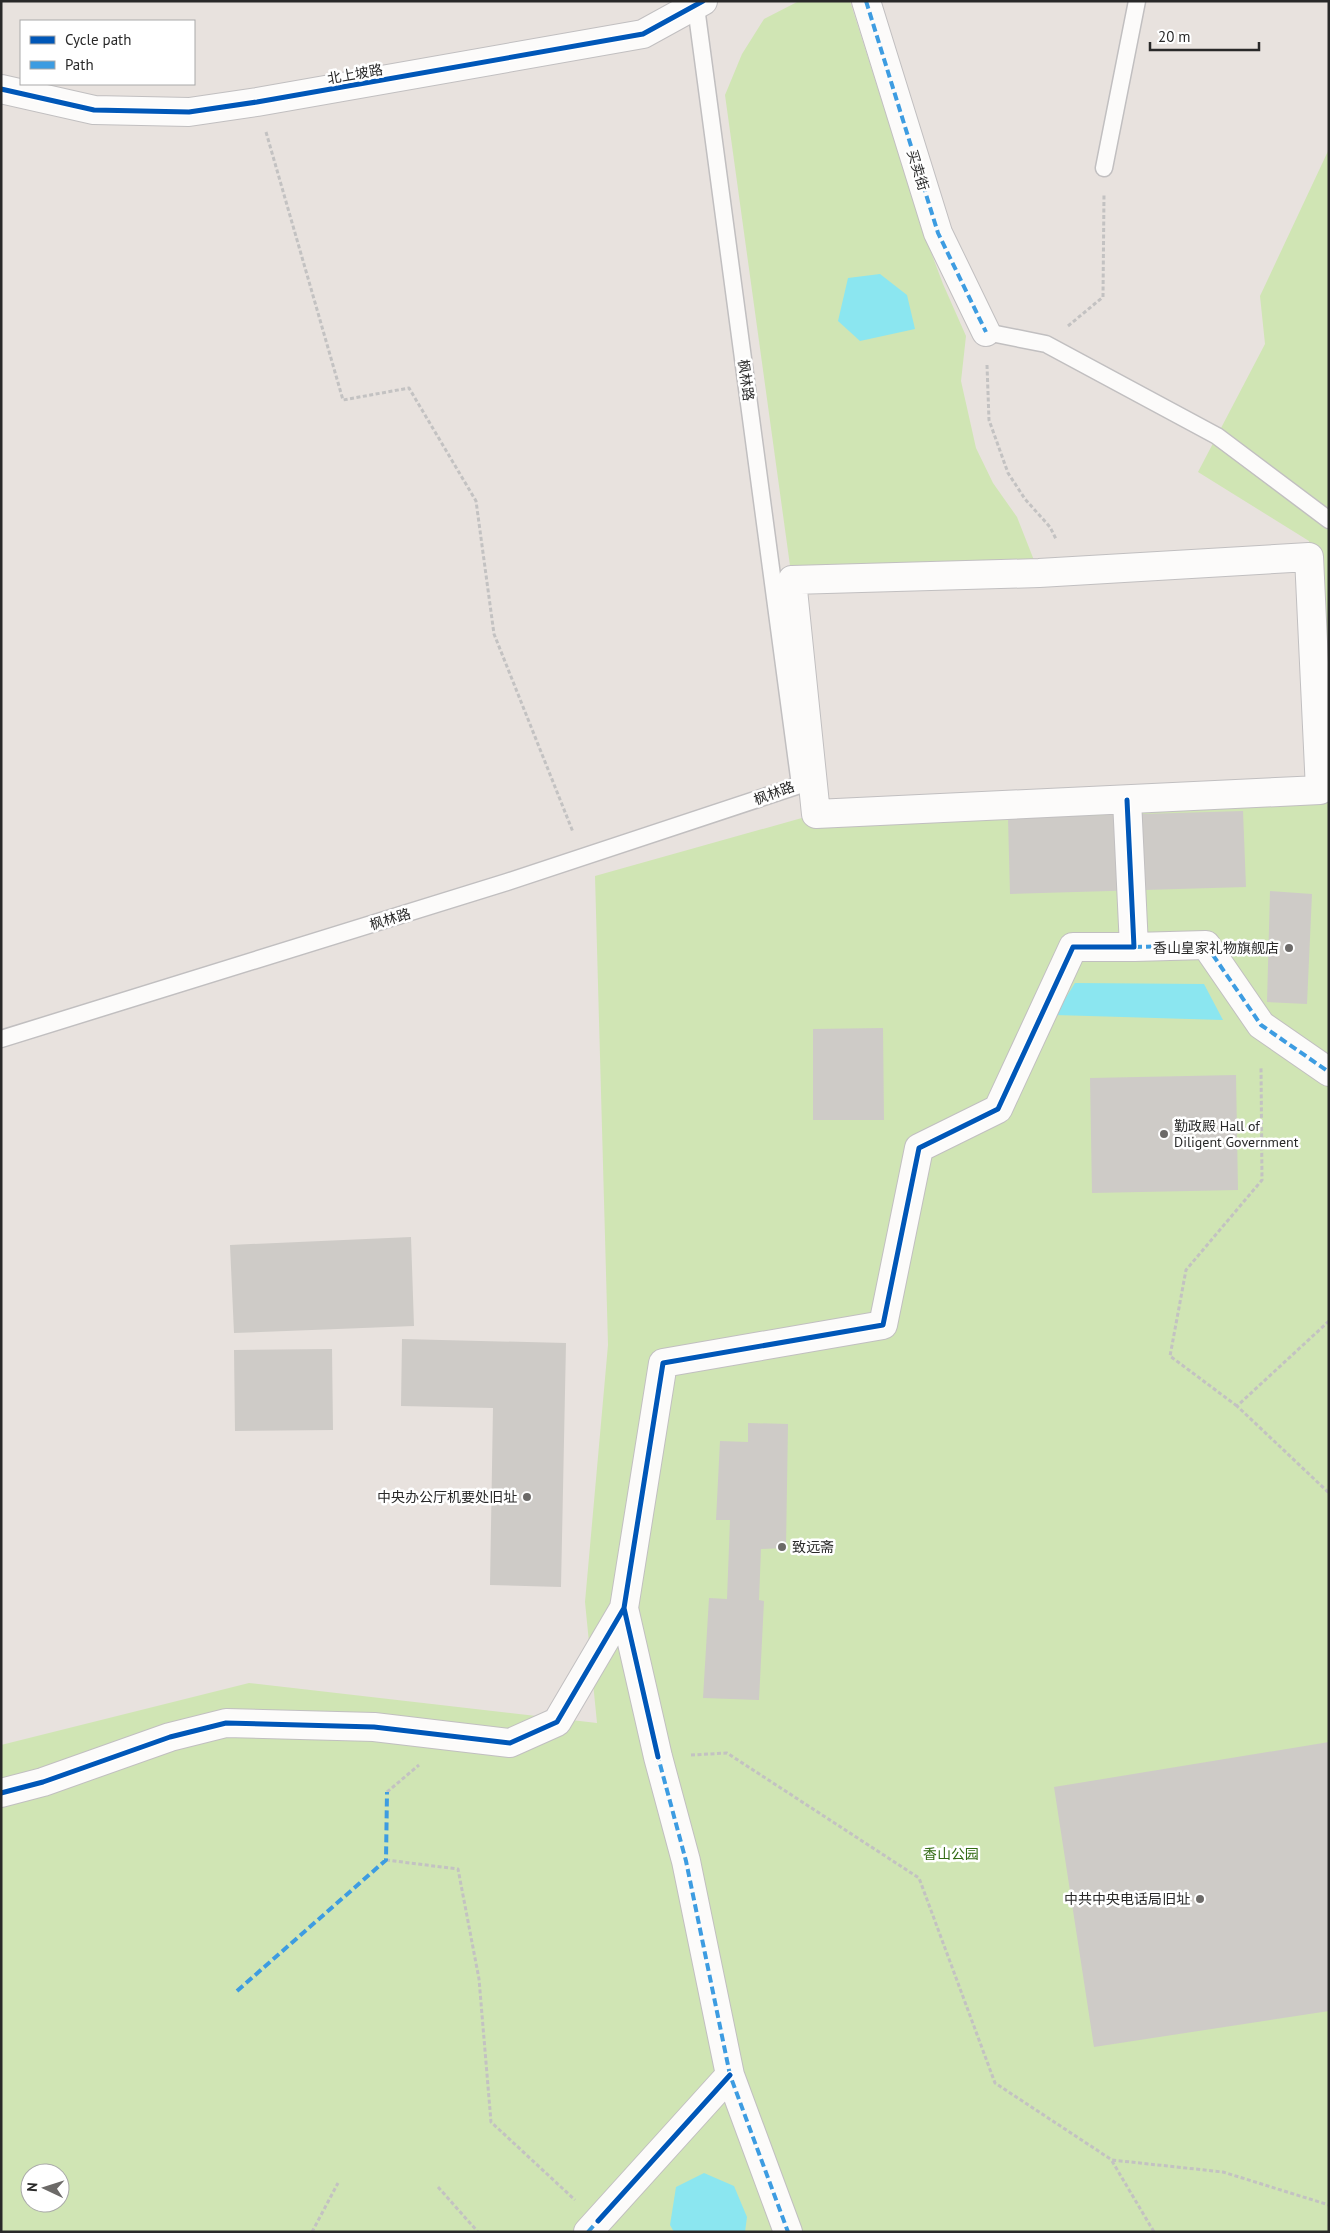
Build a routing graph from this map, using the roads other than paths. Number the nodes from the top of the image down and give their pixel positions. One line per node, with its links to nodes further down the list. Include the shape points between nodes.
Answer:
1 (866, 1): 6 (street, 买卖街, via 938,232)
2 (1136, 1): 5 (lane)
3 (700, 4): 4 (street, 北上坡路, via 643,34 189,112 94,110); 10 (lane, 枫林路, via 800,785 507,882)
4 (1, 89)
5 (1104, 168)
6 (986, 332): 7 (lane, via 1046,344 1217,436)
7 (1329, 520)
8 (1127, 800): 8 (street, via 816,814 792,580 1073,571 1309,556 1320,790); 9 (street)
9 (1134, 947): 11 (street, via 1206,945 1261,1025); 12 (street, via 1073,947 998,1109 919,1148 883,1325 663,1363)
10 (1, 1039)
11 (1329, 1072)
12 (624, 1608): 13 (street, via 557,1722 510,1743 374,1727 226,1724 170,1737 43,1782); 14 (street, via 686,1861)
13 (1, 1793)
14 (730, 2075): 15 (street); 16 (street)
15 (593, 2226)
16 (788, 2232)

